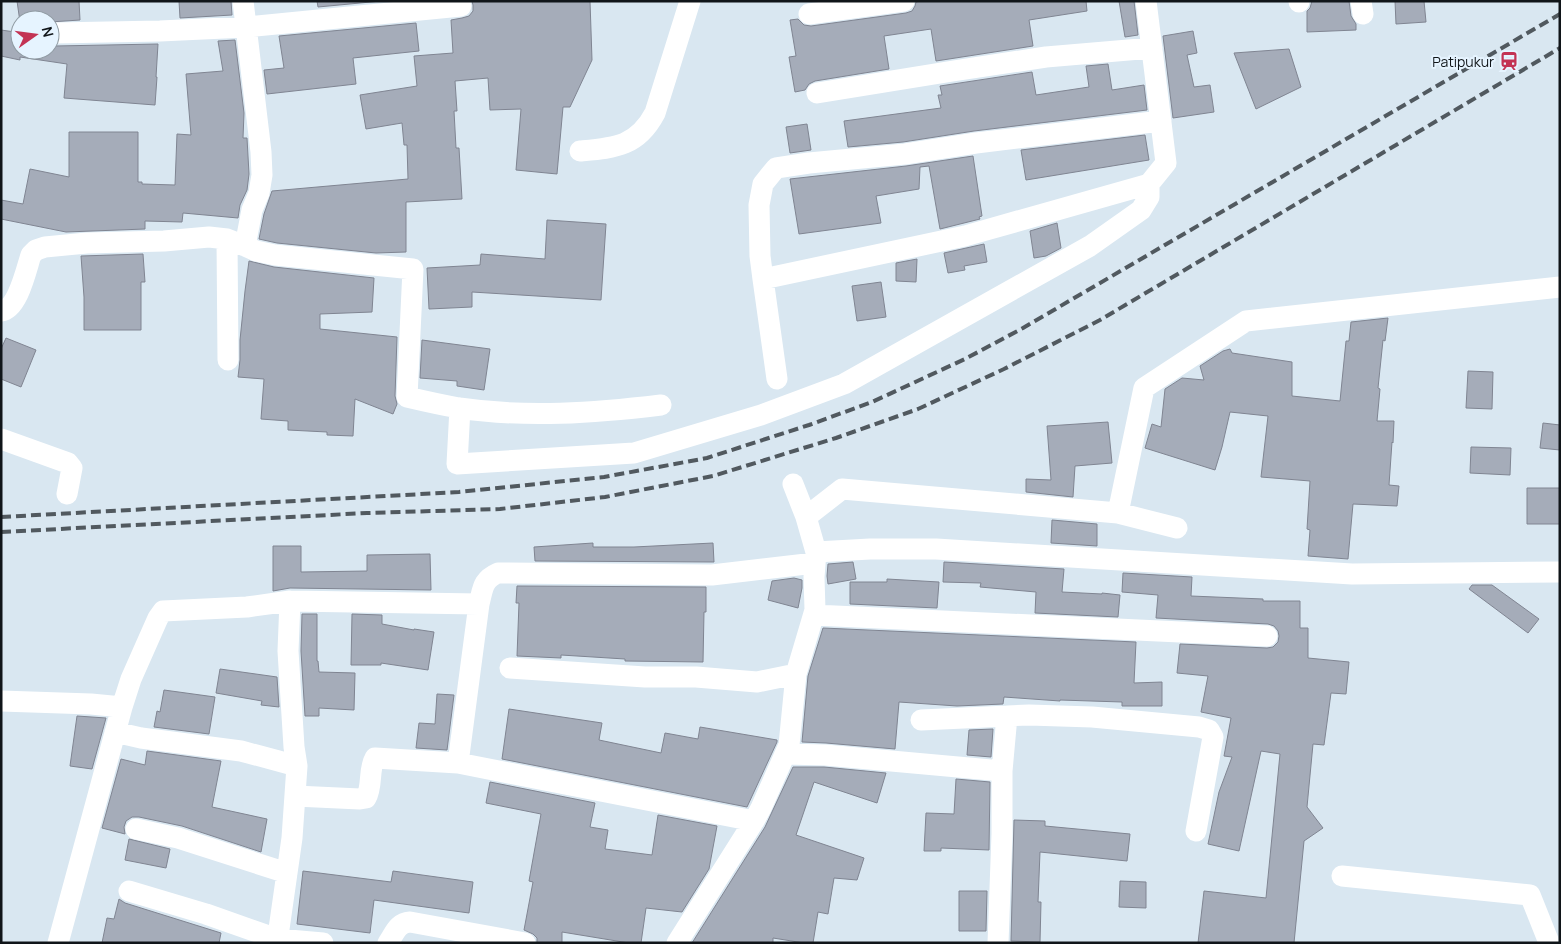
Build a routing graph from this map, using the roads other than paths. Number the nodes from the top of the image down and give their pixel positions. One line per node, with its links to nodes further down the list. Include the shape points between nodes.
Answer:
1 (243, 1): 7 (street)
2 (690, 1): 12 (street, via 655,113 641,134 611,148)
3 (904, 1): 6 (street)
4 (1146, 1): 9 (street)
5 (461, 6): 7 (street)
6 (809, 14)
7 (246, 27): 8 (street); 14 (street, via 262,175 259,193)
8 (60, 32)
9 (1152, 48): 10 (street, via 1046,57); 11 (street)
10 (817, 93)
11 (1161, 121): 13 (street, via 1166,163); 15 (street, via 776,168 763,184 759,205)
12 (580, 151)
13 (1148, 184): 15 (street, via 964,236); 21 (street, via 1149,197 1141,210 1090,246 844,384 761,416 634,453 457,464)
14 (236, 242): 17 (street, via 209,237 45,247 31,255 15,301 6,311); 18 (street); 21 (street, via 275,255 413,270 407,397)
15 (763, 279): 19 (street)
16 (1560, 287): 25 (street, via 1246,321 1144,388)
17 (1, 311)
18 (228, 360)
19 (777, 379)
20 (661, 405): 21 (street, via 603,412 529,413)
21 (460, 408)
22 (1, 439): 24 (street, via 68,463 72,468)
23 (793, 484): 26 (street)
24 (66, 494)
25 (1118, 513): 26 (street, via 842,489); 27 (street)
26 (806, 517): 28 (street)
27 (1177, 528)
28 (815, 557): 29 (street, via 870,548 936,549 1352,574); 31 (street, via 712,575 498,573 484,584); 32 (street)
29 (1560, 572)
30 (290, 601): 31 (street); 37 (street, via 247,608 163,611 131,678); 43 (street, via 288,652)
31 (479, 604): 42 (street)
32 (814, 615): 33 (street); 35 (street)
33 (1267, 636)
34 (510, 668): 35 (street, via 756,682)
35 (796, 674): 41 (street, via 790,745)
36 (1, 701): 37 (street)
37 (122, 707): 40 (street)
38 (1007, 716): 39 (street); 44 (street); 48 (street, via 1092,717 1209,730 1213,737)
39 (920, 720)
40 (116, 732): 43 (street, via 241,751); 53 (street)
41 (786, 754): 44 (street); 46 (street)
42 (458, 763): 45 (street, via 375,758 366,798); 46 (street)
43 (297, 766): 45 (street)
44 (1002, 771): 58 (street)
45 (295, 796): 49 (street)
46 (754, 821): 57 (street)
47 (136, 829): 49 (street, via 178,838)
48 (1196, 831)
49 (287, 872): 52 (street)
50 (1342, 876): 59 (street, via 1530,895)
51 (129, 891): 52 (street, via 206,914)
52 (277, 941): 54 (street)
53 (58, 943)
54 (323, 943)
55 (388, 943): 56 (street, via 398,926 410,922)
56 (525, 943)
57 (677, 943)
58 (998, 943)
59 (1548, 943)

